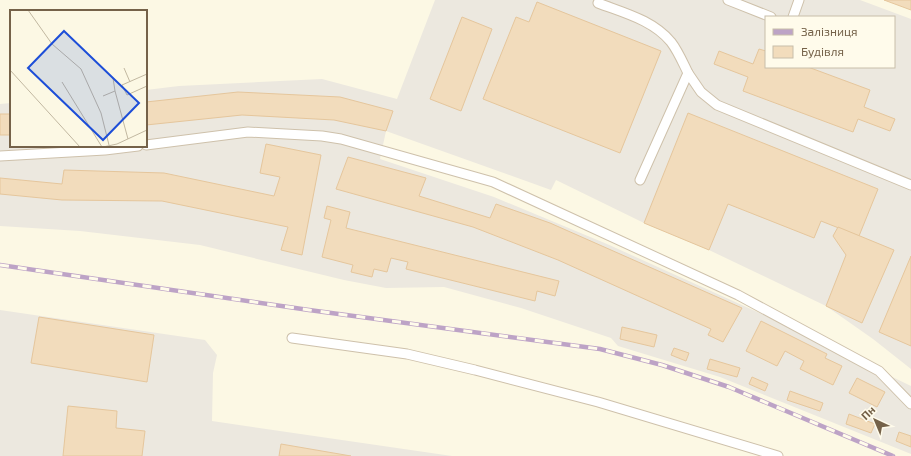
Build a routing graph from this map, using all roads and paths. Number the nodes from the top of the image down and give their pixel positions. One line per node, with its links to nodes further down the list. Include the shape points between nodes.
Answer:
1 (728, 0): 4 (lane)
2 (800, 0): 5 (lane)
3 (598, 2): 6 (lane, via 659,29 672,43)
4 (768, 16)
5 (793, 16)
6 (688, 73): 10 (lane); 11 (lane, via 701,92 717,105)
7 (147, 145): 13 (lane, via 248,132 322,136 342,139 493,182 743,298 879,371)
8 (130, 147): 9 (lane)
9 (0, 156)
10 (640, 180)
11 (911, 185)
12 (292, 338): 14 (lane, via 407,354 475,370 598,402)
13 (911, 404)
14 (778, 456)

